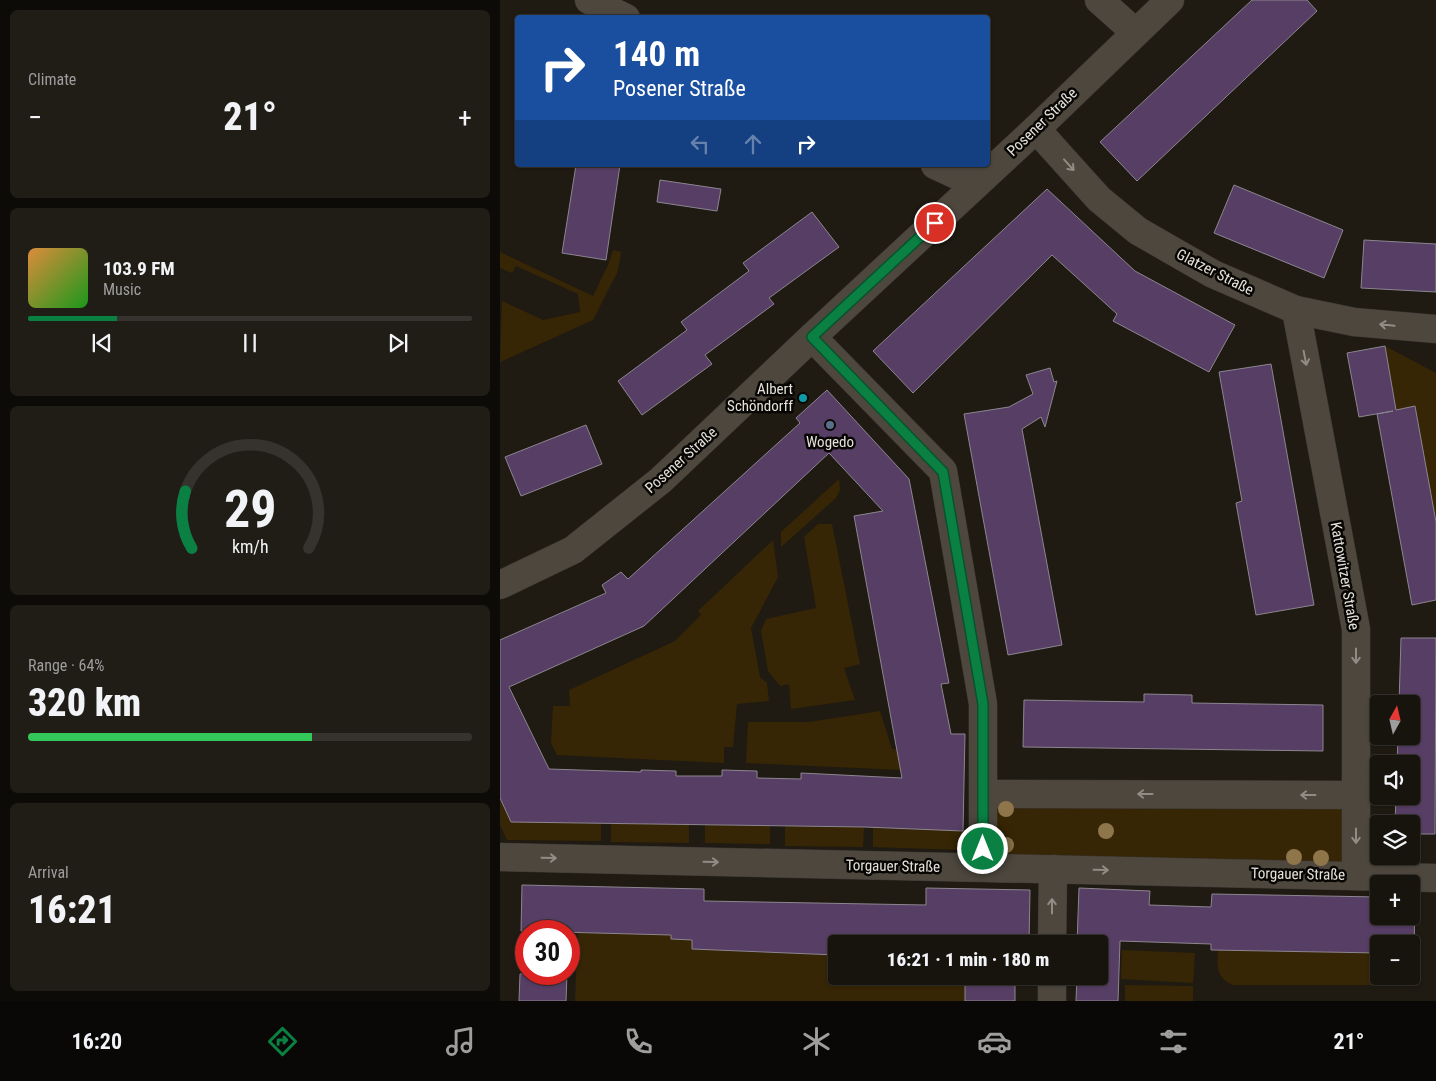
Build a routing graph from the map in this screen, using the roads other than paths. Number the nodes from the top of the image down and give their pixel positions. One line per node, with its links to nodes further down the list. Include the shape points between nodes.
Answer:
1 (589, 0): 4 (street)
2 (1099, 0): 5 (street)
3 (1170, 0): 5 (street, Posener Straße)
4 (620, 15)
5 (1135, 32): 6 (street, Posener Straße)
6 (1036, 130): 8 (street, Posener Straße); 9 (street, Glatzer Straße, one-way to 9, via 1099,199 1138,231 1213,274)
7 (939, 167): 8 (street)
8 (976, 184): 11 (street, Posener Straße)
9 (1296, 310): 10 (street, Glatzer Straße, one-way to 9, via 1354,322); 14 (street, Kattowitzer Straße, one-way to 14, via 1356,629)
10 (1436, 329)
11 (812, 337): 12 (street, Posener Straße, via 647,492 573,550); 13 (street, via 943,472 983,704)
12 (500, 585)
13 (984, 794): 14 (street, one-way to 13); 16 (street)
14 (1356, 795): 18 (street, Kattowitzer Straße, one-way to 18)
15 (500, 857): 16 (street, Torgauer Straße, one-way to 16)
16 (983, 868): 17 (street, Torgauer Straße)
17 (1053, 869): 18 (street, Torgauer Straße, one-way to 18); 20 (street, one-way to 17)
18 (1356, 876): 19 (street, Torgauer Straße)
19 (1436, 878)
20 (1052, 935)
21 (1052, 985): 22 (street)
22 (1052, 1001)

